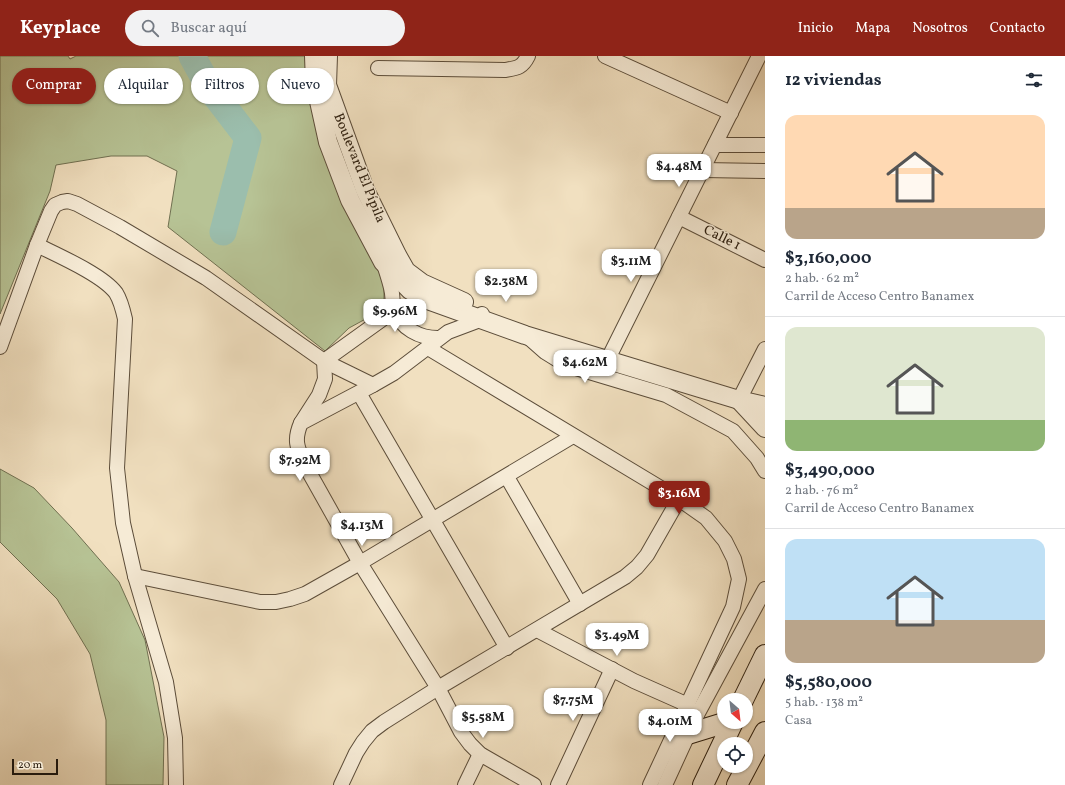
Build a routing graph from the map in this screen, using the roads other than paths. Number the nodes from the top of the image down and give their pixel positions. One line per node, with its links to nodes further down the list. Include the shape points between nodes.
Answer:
1 (314, 56): 15 (street, Boulevard El Pípila, via 315,83 328,142 350,200)
2 (328, 56): 17 (street, Boulevard El Pípila, via 327,85 365,190 406,271 422,283)
3 (528, 56): 6 (street, via 524,64 505,70)
4 (606, 56): 7 (street)
5 (760, 56): 7 (street)
6 (378, 68)
7 (731, 113): 8 (street)
8 (715, 145): 9 (street); 10 (street)
9 (765, 145)
10 (703, 170): 11 (street); 12 (street)
11 (765, 170)
12 (679, 217): 14 (street, Calle 1); 23 (street)
13 (37, 245): 20 (street); 24 (street, via 55,205 68,201 77,204 206,278); 37 (street, via 75,263 109,285 121,305 125,319 117,468 123,523)
14 (765, 260)
15 (383, 262): 16 (street, via 391,287); 17 (street, Boulevard El Pípila, via 410,290 425,299)
16 (394, 310): 19 (street, via 407,328 416,334); 24 (street)
17 (482, 315): 18 (street, Boulevard El Pípila); 19 (street); 23 (street, Boulevard El Pípila, via 524,326)
18 (525, 335): 23 (street, Boulevard El Pípila); 32 (street, via 544,352 566,365 666,395 733,431)
19 (438, 338): 21 (street)
20 (0, 346)
21 (428, 348): 25 (street); 31 (street)
22 (765, 349): 27 (street)
23 (609, 356): 27 (street, Boulevard El Pípila)
24 (324, 361): 25 (street); 29 (street, via 324,379 319,395)
25 (373, 385): 26 (street)
26 (359, 393): 29 (street); 35 (street)
27 (739, 400): 28 (street, Boulevard El Pípila); 30 (street)
28 (765, 406)
29 (301, 424): 36 (street, via 296,434 298,450)
30 (765, 428)
31 (573, 436): 33 (street); 34 (street)
32 (765, 471)
33 (507, 477): 35 (street); 39 (street)
34 (679, 499): 39 (street, via 647,555 637,567); 46 (street, via 706,518 725,541 734,559 739,579 733,607)
35 (433, 519): 36 (street); 41 (street)
36 (360, 563): 37 (street, via 305,594 276,602 260,602); 44 (street)
37 (135, 576): 52 (street, via 166,682 175,738)
38 (765, 589): 50 (street)
39 (580, 604): 40 (street)
40 (537, 630): 41 (street); 43 (street)
41 (507, 648): 44 (street)
42 (765, 655): 45 (main road)
43 (612, 669): 46 (street); 56 (street)
44 (438, 688): 51 (street, via 461,732); 53 (street, via 372,732 356,753)
45 (746, 693)
46 (688, 705): 57 (street)
47 (717, 725): 50 (main road)
48 (730, 729): 59 (main road)
49 (765, 732): 60 (main road)
50 (688, 734): 58 (street)
51 (480, 754): 54 (street); 55 (street)
52 (176, 785)
53 (341, 785)
54 (465, 785)
55 (534, 785)
56 (558, 785)
57 (650, 785)
58 (665, 785)
59 (703, 785)
60 (737, 785)

